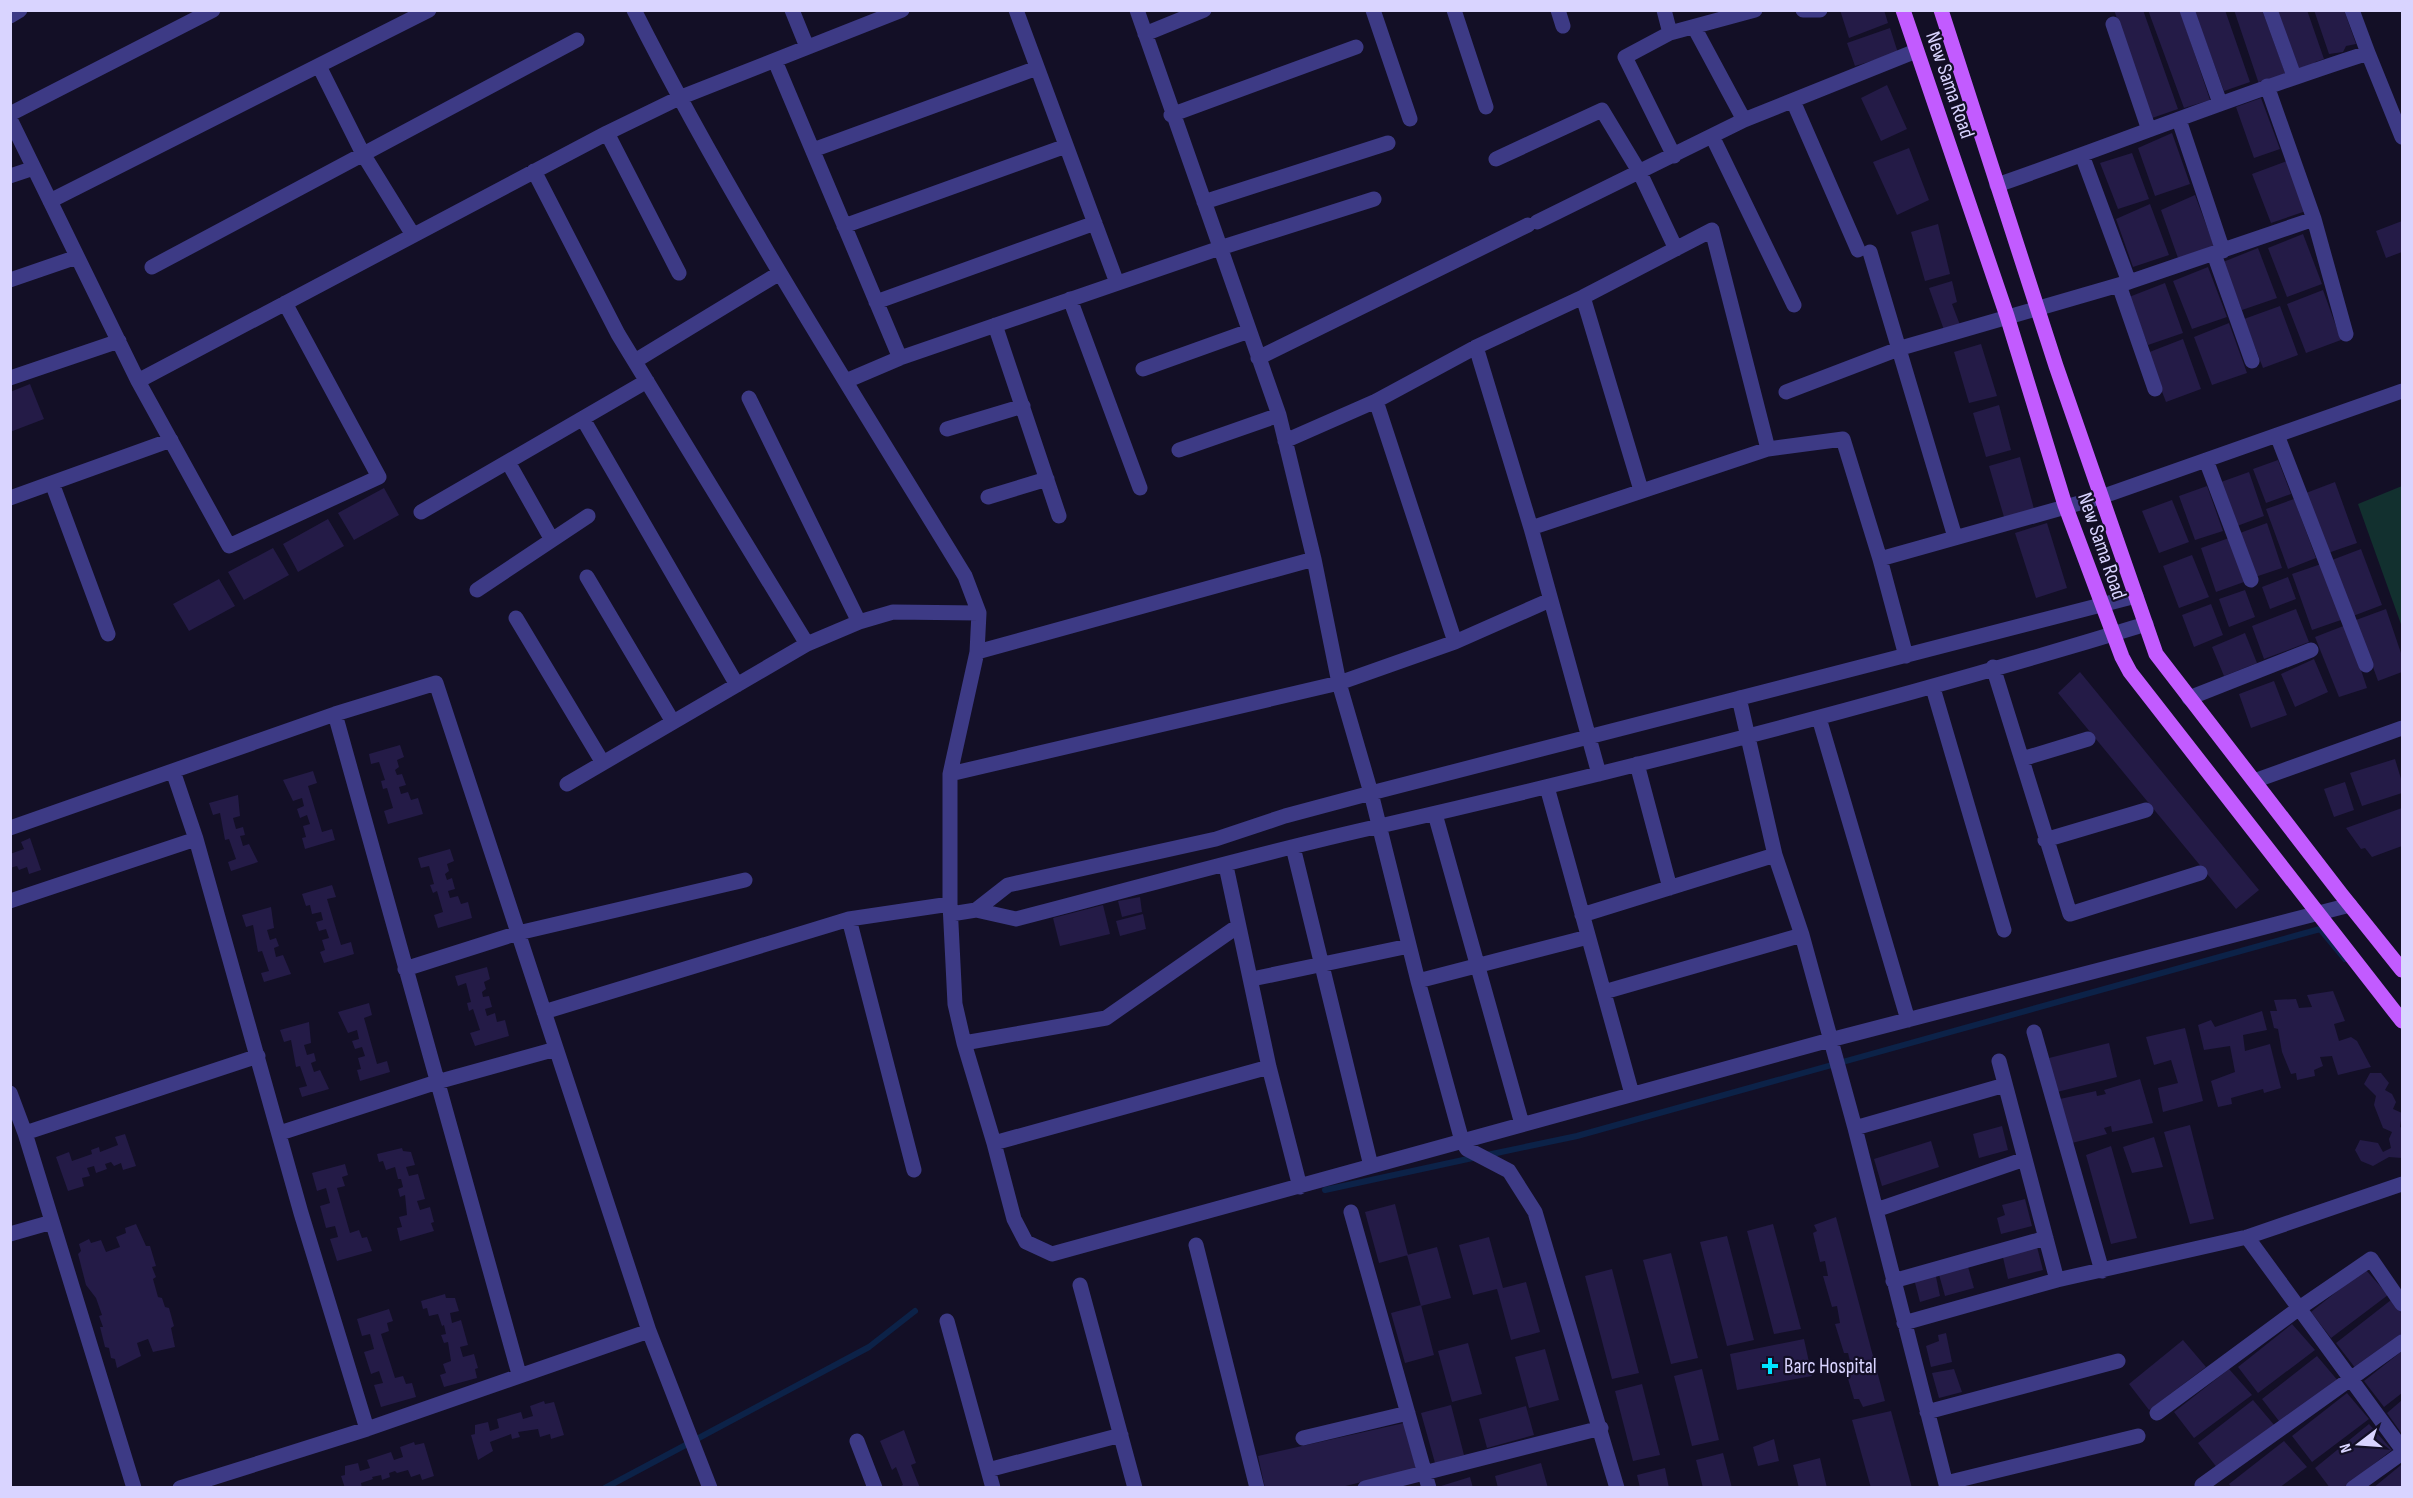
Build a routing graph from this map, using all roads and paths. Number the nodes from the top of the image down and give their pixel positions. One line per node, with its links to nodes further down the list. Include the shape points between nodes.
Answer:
1 (20, 10): 23 (street)
2 (213, 10): 43 (street)
3 (792, 10): 30 (street)
4 (902, 10): 22 (street)
5 (1016, 10): 36 (street)
6 (1137, 10): 27 (street)
7 (1204, 10): 27 (street)
8 (1373, 10): 45 (street)
9 (1454, 10): 42 (street)
10 (1558, 10): 25 (street)
11 (1664, 10): 28 (street)
12 (1755, 10): 26 (street)
13 (1803, 10): 14 (street)
14 (1820, 10)
15 (1903, 10): 32 (main road, New Sama Road)
16 (1941, 10): 64 (main road, New Sama Road)
17 (2187, 10): 41 (street)
18 (2270, 10): 37 (street)
19 (2352, 10): 33 (street)
20 (638, 12): 39 (street)
21 (419, 13): 35 (street)
22 (877, 15): 30 (street)
23 (10, 16)
24 (2113, 24): 49 (street)
25 (1563, 26)
26 (1694, 27): 28 (street); 47 (street)
27 (1145, 33): 44 (street)
28 (1670, 33): 58 (street, via 1625,57)
29 (577, 40): 56 (street)
30 (807, 46): 34 (street)
31 (1356, 47): 44 (street)
32 (1916, 51): 40 (street); 88 (main road, New Sama Road)
33 (2368, 53): 37 (street); 51 (street)
34 (775, 61): 39 (street); 55 (street)
35 (319, 66): 56 (street); 66 (street)
36 (1037, 68): 54 (street); 55 (street)
37 (2294, 76): 38 (street)
38 (2266, 86): 41 (street); 68 (street)
39 (678, 98): 50 (street); 78 (street)
40 (1793, 101): 47 (street); 94 (street, via 1864,251)
41 (2220, 103): 48 (street)
42 (1486, 107)
43 (10, 114)
44 (1171, 115): 67 (street)
45 (1410, 118)
46 (10, 119): 60 (street)
47 (1744, 120): 52 (street)
48 (2179, 120): 49 (street); 74 (street)
49 (2149, 130): 57 (street)
50 (607, 132): 61 (street); 77 (street)
51 (2403, 137)
52 (1713, 138): 58 (street); 86 (street)
53 (1388, 143): 67 (street)
54 (1066, 146): 69 (street); 70 (street)
55 (813, 150): 70 (street)
56 (363, 154): 71 (street); 76 (street)
57 (2082, 155): 64 (street); 81 (street)
58 (1674, 156): 62 (street)
59 (1496, 159): 62 (street, via 1602,110)
60 (34, 168): 63 (street); 66 (street)
61 (534, 171): 71 (street); 97 (street)
62 (1640, 173): 73 (street); 96 (street)
63 (10, 176)
64 (1997, 185): 87 (main road, New Sama Road)
65 (1374, 199): 72 (street)
66 (50, 201): 75 (street)
67 (1204, 202): 72 (street)
68 (2314, 219): 74 (street); 91 (street)
69 (1095, 223): 80 (street); 84 (street)
70 (844, 226): 84 (street)
71 (413, 235): 85 (street)
72 (1220, 248): 80 (street); 90 (street)
73 (1676, 249): 82 (street); 116 (street, via 1712,230)
74 (2218, 252): 81 (street); 98 (street)
75 (77, 257): 79 (street); 92 (street)
76 (152, 267)
77 (679, 273)
78 (778, 274): 97 (street); 103 (street)
79 (10, 280)
80 (1117, 283): 83 (street)
81 (2124, 283): 87 (street); 104 (street)
82 (1583, 297): 93 (street); 123 (street)
83 (1070, 299): 89 (street); 122 (street)
84 (876, 302): 95 (street)
85 (285, 303): 101 (street); 114 (street, via 379,477 229,546)
86 (1794, 305)
87 (2037, 307): 88 (street); 125 (main road, New Sama Road)
88 (2007, 316): 94 (street); 127 (main road, New Sama Road)
89 (995, 325): 95 (street); 109 (street)
90 (1249, 331): 96 (street); 99 (street)
91 (2346, 334)
92 (118, 341): 100 (street); 101 (street)
93 (1476, 347): 108 (street); 131 (street)
94 (1901, 348): 106 (street); 132 (street)
95 (900, 358): 103 (street)
96 (1258, 358): 110 (street)
97 (635, 361): 102 (street)
98 (2252, 361)
99 (1143, 369)
100 (10, 378)
101 (138, 381): 114 (street)
102 (647, 381): 111 (street); 149 (street)
103 (846, 381): 142 (street, via 965,576)
104 (2155, 389)
105 (2403, 391): 113 (street)
106 (1786, 392)
107 (749, 398): 144 (street)
108 (1376, 401): 115 (street); 148 (street)
109 (1023, 406): 112 (street); 120 (street)
110 (1279, 415): 115 (street); 117 (street)
111 (583, 419): 119 (street); 156 (street)
112 (947, 429)
113 (2277, 435): 118 (street); 153 (street)
114 (171, 440): 121 (street)
115 (1285, 441): 134 (street)
116 (1768, 449): 123 (street); 135 (street, via 1843,439)
117 (1179, 450)
118 (2206, 460): 125 (street); 137 (street)
119 (508, 462): 128 (street); 133 (street)
120 (1047, 479): 124 (street); 130 (street)
121 (52, 483): 126 (street); 146 (street)
122 (1140, 488)
123 (1641, 490): 131 (street)
124 (988, 497)
125 (2102, 497): 127 (street); 139 (main road, New Sama Road)
126 (10, 498)
127 (2065, 505): 132 (street); 141 (main road, New Sama Road)
128 (422, 512)
129 (588, 516): 133 (street)
130 (1059, 516)
131 (1532, 528): 140 (street)
132 (1955, 537): 135 (street)
133 (552, 540): 138 (street)
134 (1314, 559): 151 (street); 155 (street)
135 (1880, 559): 152 (street)
136 (586, 577): 162 (street)
137 (2251, 580)
138 (477, 590)
139 (2136, 596): 141 (street); 145 (main road, New Sama Road)
140 (1550, 600): 148 (street); 165 (street)
141 (2101, 605): 147 (main road, New Sama Road); 152 (street)
142 (979, 613): 144 (street, via 893,612); 151 (street)
143 (516, 618): 168 (street)
144 (859, 622): 149 (street)
145 (2145, 624): 147 (street); 159 (main road, New Sama Road, via 2156,654)
146 (108, 634)
147 (2113, 634): 154 (street); 193 (main road, New Sama Road, via 2130,672)
148 (1455, 642): 155 (street)
149 (807, 644): 156 (street)
150 (2311, 650): 159 (street)
151 (977, 652): 171 (street)
152 (1906, 656): 158 (street)
153 (2366, 665)
154 (1993, 667): 157 (street); 167 (street)
155 (1339, 683): 171 (street); 176 (street)
156 (737, 685): 162 (street)
157 (1933, 688): 161 (street); 197 (street)
158 (1739, 698): 164 (street); 165 (street)
159 (2189, 698): 173 (main road, New Sama Road)
160 (334, 714): 170 (street); 198 (street, via 436,683); 204 (street)
161 (1818, 718): 164 (street); 210 (street)
162 (673, 722): 168 (street)
163 (2403, 728): 173 (street)
164 (1749, 735): 169 (street); 184 (street)
165 (1590, 736): 172 (street); 176 (street)
166 (2088, 739): 167 (street)
167 (2022, 759): 182 (street)
168 (603, 763): 174 (street)
169 (1637, 764): 172 (street); 188 (street)
170 (173, 771): 180 (street); 181 (street)
171 (950, 774): 191 (street)
172 (1599, 774): 175 (street)
173 (2254, 782): 190 (main road, New Sama Road)
174 (567, 784)
175 (1547, 787): 178 (street); 194 (street)
176 (1371, 793): 179 (street); 192 (street, via 1216,839 1008,885)
177 (2146, 810): 182 (street)
178 (1435, 814): 179 (street); 202 (street)
179 (1380, 826): 183 (street); 201 (street)
180 (10, 828)
181 (196, 839): 189 (street); 216 (street)
182 (2045, 840): 186 (street, via 2070,915)
183 (1293, 847): 185 (street); 203 (street)
184 (1776, 855): 188 (street); 199 (street)
185 (1226, 866): 192 (street, via 1016,919); 196 (street)
186 (2200, 873)
187 (745, 880): 198 (street)
188 (1670, 888): 194 (street)
189 (10, 901)
190 (2350, 905): 193 (street); 205 (main road, New Sama Road)
191 (950, 909): 192 (street); 195 (street); 213 (street, via 955,1004)
192 (976, 910)
193 (2317, 914): 210 (street); 211 (main road, New Sama Road)
194 (1582, 915): 200 (street)
195 (849, 919): 209 (street); 231 (street)
196 (1238, 926): 206 (street); 213 (street, via 1106,1018)
197 (2004, 930)
198 (518, 933): 204 (street); 209 (street)
199 (1802, 935): 208 (street); 214 (street)
200 (1588, 937): 202 (street); 208 (street)
201 (1409, 946): 203 (street); 207 (street)
202 (1477, 965): 207 (street); 223 (street)
203 (1322, 966): 206 (street); 230 (street)
204 (405, 969): 219 (street)
205 (2403, 970)
206 (1252, 979): 218 (street)
207 (1418, 981): 228 (street)
208 (1604, 992): 222 (street)
209 (544, 1012): 215 (street)
210 (1908, 1020): 214 (street)
211 (2403, 1021)
212 (2034, 1032): 241 (street)
213 (963, 1043): 227 (street)
214 (1831, 1046): 222 (street); 224 (street)
215 (556, 1049): 219 (street); 249 (street)
216 (258, 1056): 225 (street); 226 (street)
217 (1999, 1061): 220 (street)
218 (1269, 1067): 227 (street); 233 (street)
219 (437, 1082): 226 (street); 252 (street)
220 (2005, 1085): 224 (street); 229 (street)
221 (10, 1093): 225 (street)
222 (1632, 1094): 223 (street)
223 (1522, 1124): 228 (street)
224 (1855, 1128): 234 (street)
225 (25, 1133): 236 (street)
226 (280, 1133): 258 (street)
227 (994, 1143): 233 (street, via 1014,1219 1026,1242 1052,1254)
228 (1464, 1145): 230 (street); 257 (street, via 1509,1171 1535,1212)
229 (2025, 1159): 234 (street); 239 (street)
230 (1371, 1166): 233 (street)
231 (914, 1170)
232 (2403, 1184): 238 (street)
233 (1300, 1187)
234 (1876, 1210): 243 (street)
235 (1351, 1212): 255 (street)
236 (52, 1222): 237 (street); 268 (street)
237 (10, 1234)
238 (2247, 1237): 241 (street); 246 (street)
239 (2046, 1238): 242 (street); 243 (street)
240 (1196, 1245): 274 (street)
241 (2102, 1271): 242 (street)
242 (2057, 1280): 248 (street)
243 (1893, 1281): 248 (street)
244 (1080, 1285): 259 (street)
245 (2403, 1304): 246 (street, via 2371,1259)
246 (2298, 1309): 253 (street); 256 (street)
247 (947, 1321): 264 (street)
248 (1904, 1323): 254 (street)
249 (649, 1331): 252 (street); 270 (street)
250 (2403, 1342): 253 (street)
251 (2118, 1361): 254 (street)
252 (519, 1374): 258 (street)
253 (2351, 1380): 263 (street); 267 (street)
254 (1927, 1412): 266 (street)
255 (1408, 1413): 261 (street); 265 (street)
256 (2157, 1413)
257 (1601, 1428): 265 (street); 276 (street)
258 (367, 1429): 269 (street)
259 (1121, 1436): 264 (street); 273 (street)
260 (2138, 1436): 266 (street)
261 (1304, 1438)
262 (856, 1441): 271 (street)
263 (2403, 1451): 277 (street)
264 (988, 1470): 272 (street)
265 (1427, 1480): 275 (street)
266 (1947, 1485)
267 (2202, 1485)
268 (134, 1488)
269 (180, 1488)
270 (710, 1488)
271 (875, 1488)
272 (993, 1488)
273 (1135, 1488)
274 (1257, 1488)
275 (1365, 1488)
276 (1617, 1488)
277 (2353, 1488)

